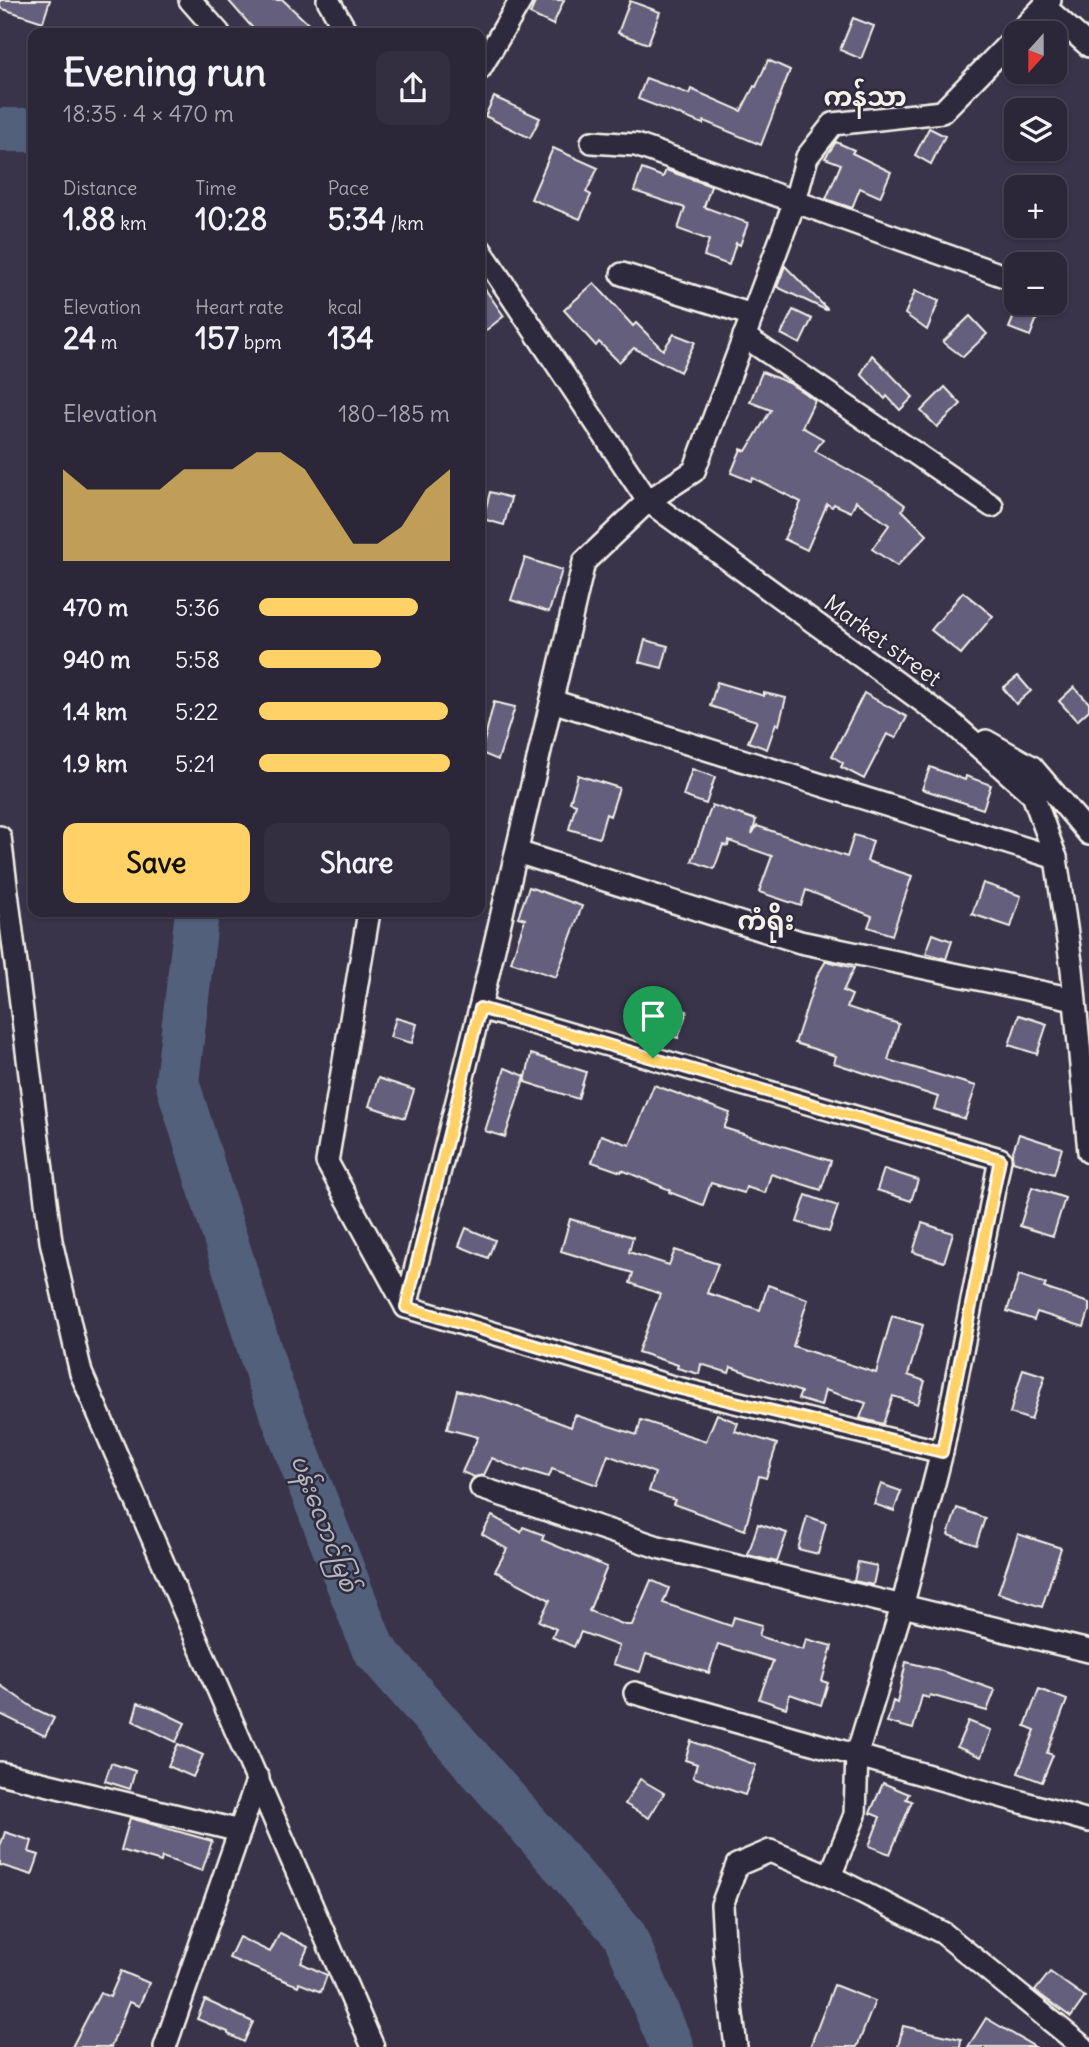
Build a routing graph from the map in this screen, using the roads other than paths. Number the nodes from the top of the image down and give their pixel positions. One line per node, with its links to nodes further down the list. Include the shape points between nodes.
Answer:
1 (190, 0): 6 (street)
2 (328, 0): 7 (street)
3 (521, 0): 10 (street)
4 (1047, 3): 5 (street); 8 (street)
5 (1030, 21)
6 (215, 28)
7 (344, 28)
8 (1089, 46)
9 (1004, 48): 12 (street, via 942,112 833,124 807,157)
10 (485, 61)
11 (592, 142): 12 (street, via 636,145)
12 (795, 201): 15 (street); 16 (street)
13 (485, 256): 18 (street, Market street)
14 (622, 274): 16 (street)
15 (1004, 276)
16 (752, 315): 17 (street)
17 (744, 336): 18 (street, via 694,471); 19 (street)
18 (648, 501): 20 (street, via 584,562); 21 (street, Market street)
19 (992, 506)
20 (552, 701): 24 (street); 25 (street)
21 (953, 723): 22 (street, via 1032,767); 25 (street, Market street, via 1032,795)
22 (1089, 834)
23 (0, 837): 38 (street, via 51,1241 81,1373)
24 (517, 852): 27 (street, via 800,942); 28 (street)
25 (1056, 858): 27 (street, Market street)
26 (368, 917): 30 (street, via 327,1162)
27 (1074, 999): 29 (street, Market street)
28 (480, 1008): 30 (street); 31 (street, via 1000,1159)
29 (1089, 1152)
30 (406, 1307): 31 (street, via 673,1387)
31 (942, 1452): 33 (street)
32 (481, 1488): 33 (street, via 658,1547)
33 (902, 1607): 34 (street); 36 (street)
34 (1089, 1651)
35 (635, 1693): 36 (street)
36 (857, 1754): 39 (street); 41 (street, via 855,1815)
37 (0, 1773): 40 (street)
38 (258, 1778): 40 (street); 43 (street)
39 (1089, 1821)
40 (240, 1831): 42 (street)
41 (830, 1876): 44 (street, via 770,1851 737,1865 722,1905); 45 (street, via 943,1933)
42 (165, 2047)
43 (373, 2047)
44 (736, 2047)
45 (1083, 2047)

